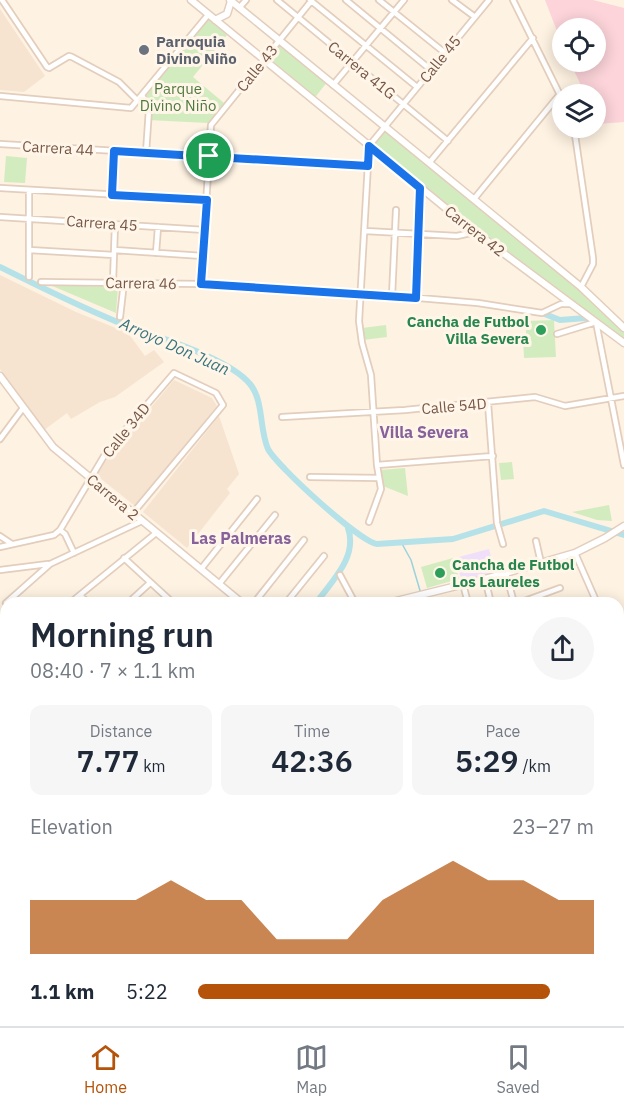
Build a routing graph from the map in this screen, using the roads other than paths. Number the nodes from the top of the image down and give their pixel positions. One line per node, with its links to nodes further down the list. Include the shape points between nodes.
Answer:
1 (2, 0): 32 (street, via 46,67 72,57 119,82)
2 (191, 0): 15 (street, Carrera 42)
3 (246, 0): 13 (street)
4 (277, 0): 17 (street, Carrera 41G)
5 (311, 0): 17 (street, Calle 43); 22 (street)
6 (346, 0): 19 (street)
7 (379, 0): 14 (street)
8 (404, 0): 14 (street)
9 (452, 0): 16 (street)
10 (489, 0): 16 (street, Calle 45)
11 (513, 0): 20 (street)
12 (231, 1): 13 (street, Carrera 42); 18 (street, via 227,14)
13 (239, 8): 21 (street, Carrera 42)
14 (394, 12): 19 (street); 23 (street)
15 (208, 15): 18 (street, Carrera 42); 30 (street)
16 (475, 17): 23 (street, Calle 45)
17 (297, 18): 21 (street, Calle 43); 25 (street, Carrera 41G)
18 (215, 20): 24 (street, Carrera 42)
19 (381, 29): 22 (street); 26 (street)
20 (533, 38): 27 (street); 37 (street)
21 (279, 40): 24 (street, Calle 43); 28 (street, Carrera 42)
22 (367, 46): 25 (street); 29 (street)
23 (445, 53): 26 (street, Calle 45)
24 (264, 59): 39 (street, Carrera 42); 42 (street, Calle 43, via 211,125)
25 (352, 63): 28 (street); 33 (street, Carrera 41G)
26 (431, 70): 29 (street, Calle 45)
27 (555, 84)
28 (333, 85): 35 (street, Carrera 42)
29 (417, 87): 33 (street, Calle 45)
30 (142, 94): 32 (street); 41 (street, via 149,110)
31 (0, 96): 32 (street, via 131,108)
32 (137, 100)
33 (403, 104): 35 (street, Calle 45); 37 (street, Carrera 41G)
34 (552, 107): 50 (street)
35 (384, 127): 39 (street, Calle 45); 43 (street, Carrera 42)
36 (575, 138): 70 (street, via 593,258)
37 (448, 141): 43 (street)
38 (0, 144): 40 (street, Carrera 44)
39 (369, 146): 44 (street); 46 (street, Carrera 42)
40 (114, 151): 41 (street, Carrera 44); 48 (street)
41 (146, 153): 42 (street, Carrera 44)
42 (209, 156): 44 (street, Carrera 44); 49 (street, Calle 43)
43 (429, 163): 50 (street, Carrera 42)
44 (368, 166): 57 (street)
45 (0, 188): 47 (street)
46 (420, 188): 58 (street, Carrera 42); 60 (street)
47 (29, 190): 48 (street); 53 (street)
48 (112, 195): 49 (street)
49 (207, 200): 56 (street, Calle 43)
50 (474, 200): 70 (street, Carrera 42)
51 (396, 210): 59 (street)
52 (0, 217): 53 (street, Carrera 45)
53 (29, 219): 54 (street, Carrera 45); 61 (street)
54 (115, 224): 55 (street, Carrera 45); 62 (street)
55 (158, 227): 56 (street, Carrera 45); 63 (street)
56 (205, 230): 64 (street, Calle 43)
57 (365, 231): 59 (street); 71 (street)
58 (475, 232): 60 (street, via 457,236); 73 (street, Carrera 42)
59 (396, 233): 60 (street); 72 (street)
60 (418, 234): 74 (street)
61 (29, 250): 62 (street); 65 (street)
62 (114, 253): 63 (street); 67 (street)
63 (156, 253): 64 (street)
64 (203, 256): 69 (street, Calle 43)
65 (29, 278)
66 (41, 282): 67 (street, Carrera 46)
67 (113, 282): 68 (street, Carrera 46)
68 (123, 282): 69 (street, Carrera 46); 77 (street)
69 (201, 284): 71 (street, Carrera 46)
70 (581, 287): 79 (street, Carrera 42)
71 (360, 293): 72 (street, Carrera 46); 87 (street, via 359,321 372,375)
72 (392, 296): 74 (street, Carrera 46)
73 (561, 296): 75 (street); 76 (street, Carrera 42)
74 (416, 298): 75 (street, Carrera 46, via 542,314)
75 (561, 304): 76 (street, Carrera 46)
76 (572, 304): 78 (street, Carrera 42)
77 (120, 317)
78 (596, 322): 80 (street); 81 (street, Carrera 42); 84 (street)
79 (624, 328)
80 (557, 334)
81 (624, 344)
82 (1, 380): 86 (street, Carrera 2)
83 (624, 396): 84 (street, Calle 54D)
84 (610, 399): 85 (street, Calle 54D, via 566,406 535,397); 92 (street)
85 (488, 403): 87 (street, Calle 54D); 90 (street)
86 (23, 408): 89 (street); 95 (street, Carrera 2, via 53,447)
87 (374, 412): 88 (street, Calle 54D); 91 (street)
88 (282, 417)
89 (0, 439)
90 (493, 456): 91 (street); 108 (street, via 497,523)
91 (376, 465): 94 (street)
92 (624, 465)
93 (310, 477): 94 (street)
94 (379, 477): 100 (street, via 381,489)
95 (90, 478): 97 (street, Carrera 2); 97 (street, Calle 34D, via 174,373 216,393 223,405); 102 (street, Calle 34D)
96 (257, 499): 116 (street)
97 (133, 513): 99 (street, Carrera 2)
98 (275, 515): 122 (street)
99 (142, 520): 103 (street, Carrera 2); 110 (street)
100 (369, 522)
101 (621, 528): 111 (street)
102 (60, 530): 107 (street, via 54,535); 110 (street)
103 (156, 533): 113 (street); 116 (street, Carrera 2)
104 (0, 536): 107 (street)
105 (304, 540): 131 (street)
106 (536, 541): 114 (street)
107 (12, 544): 109 (street)
108 (503, 544)
109 (0, 547)
110 (74, 553): 115 (street)
111 (574, 553): 114 (street); 139 (street)
112 (324, 556): 132 (street)
113 (124, 558): 121 (street); 125 (street)
114 (541, 563): 118 (street)
115 (50, 564): 117 (street); 126 (street)
116 (201, 569): 122 (street, Carrera 2)
117 (0, 570)
118 (506, 573): 120 (street); 137 (street)
119 (340, 575): 133 (street)
120 (484, 579): 123 (street); 136 (street)
121 (150, 583): 128 (street); 129 (street)
122 (219, 584): 130 (street, Carrera 2)
123 (463, 584): 134 (street); 135 (street)
124 (560, 588): 138 (street)
125 (80, 595): 127 (street)
126 (13, 597)
127 (78, 597)
128 (135, 597)
129 (165, 597)
130 (235, 597)
131 (259, 597)
132 (291, 597)
133 (352, 597)
134 (412, 597)
135 (466, 597)
136 (488, 597)
137 (512, 597)
138 (535, 597)
139 (595, 597)

